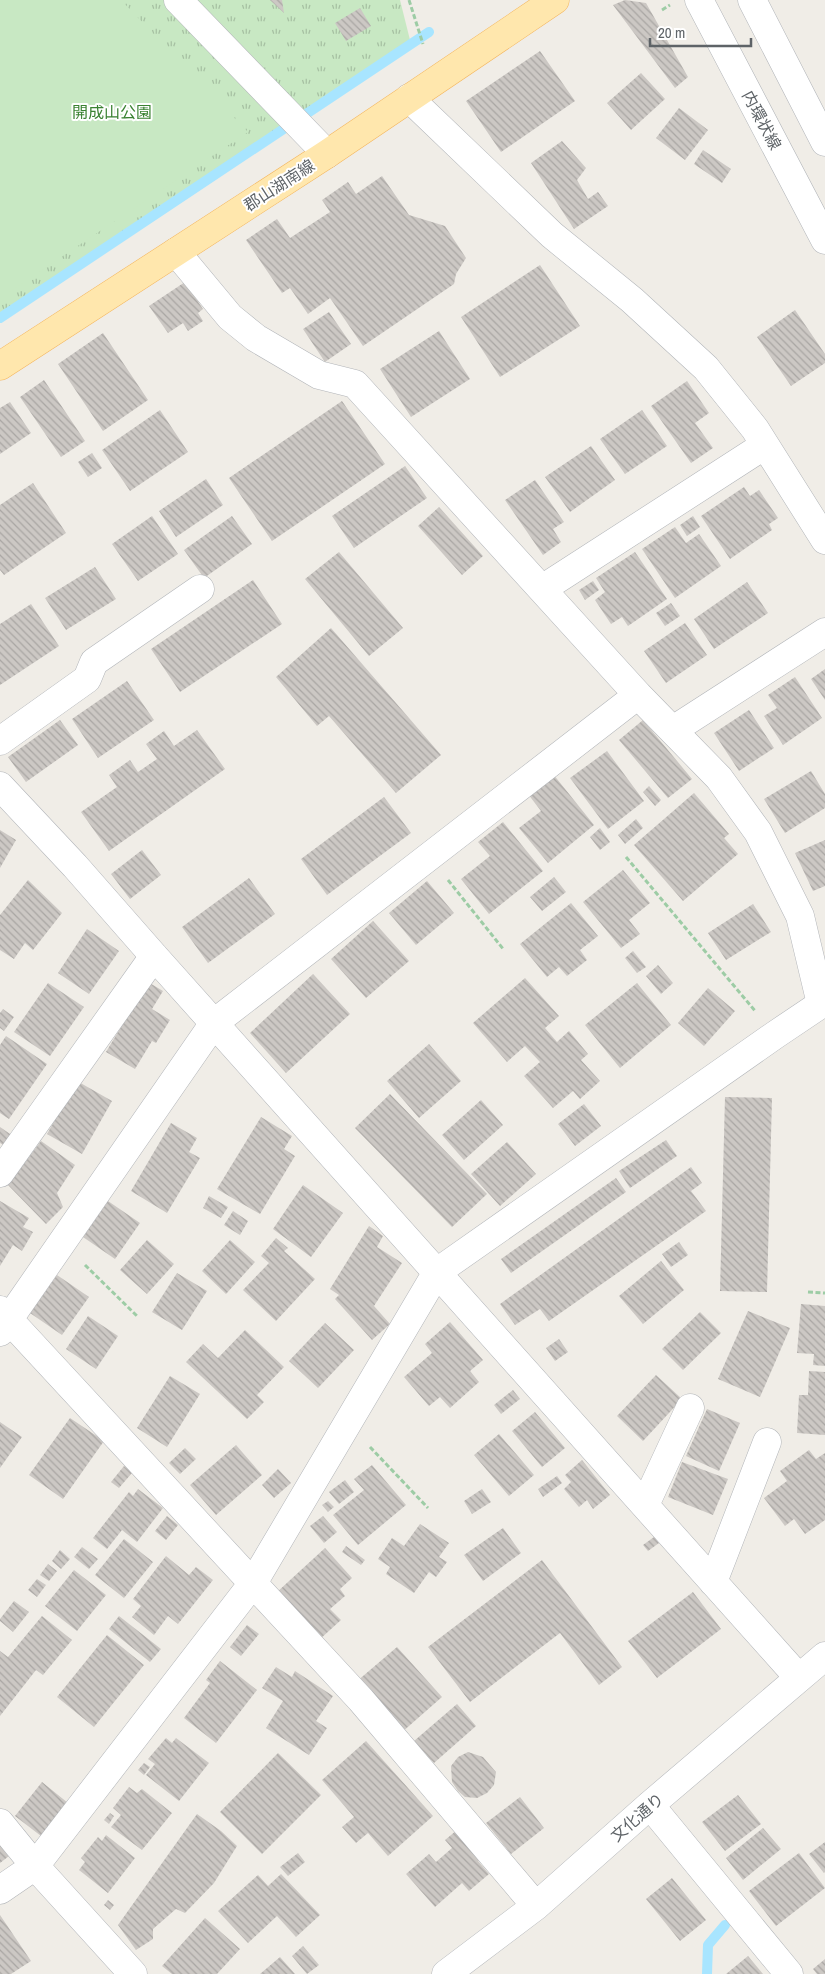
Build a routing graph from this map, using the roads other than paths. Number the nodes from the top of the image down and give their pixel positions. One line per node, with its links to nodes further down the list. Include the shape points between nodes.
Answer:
1 (178, 0): 7 (street)
2 (555, 0): 5 (main road, 郡山湖南線)
3 (699, 0): 8 (street, 内環状線)
4 (752, 0): 6 (street)
5 (409, 98): 7 (main road, 郡山湖南線); 11 (street, via 552,235 632,300 706,368)
6 (825, 142)
7 (327, 154): 9 (main road, 郡山湖南線)
8 (825, 240)
9 (176, 252): 10 (main road, 郡山湖南線); 14 (street, via 230,317 256,338 319,375 355,384)
10 (0, 366)
11 (765, 445): 12 (street); 14 (street)
12 (825, 540)
13 (200, 589): 18 (street, via 94,662 87,679)
14 (542, 589): 16 (street)
15 (825, 632): 17 (street)
16 (638, 695): 17 (street); 22 (street)
17 (673, 730): 21 (street, via 719,778 758,832 800,916)
18 (0, 741)
19 (0, 786): 20 (street)
20 (154, 956): 22 (street); 23 (street)
21 (823, 1004): 24 (street)
22 (214, 1024): 24 (street); 25 (street, via 62,1243)
23 (0, 1173)
24 (437, 1272): 28 (street); 29 (street)
25 (3, 1320): 29 (street)
26 (690, 1408): 28 (street)
27 (767, 1442): 30 (street)
28 (645, 1505): 30 (street)
29 (253, 1582): 35 (street); 37 (street, via 361,1700)
30 (713, 1582): 32 (street)
31 (825, 1656): 32 (street, 文化通り)
32 (799, 1678): 33 (street, 文化通り)
33 (650, 1805): 37 (street, 文化通り); 40 (street)
34 (0, 1823): 35 (street)
35 (36, 1866): 36 (street); 38 (street)
36 (0, 1890)
37 (536, 1906): 39 (street, 文化通り)
38 (133, 1974)
39 (446, 1974)
40 (789, 1974)

